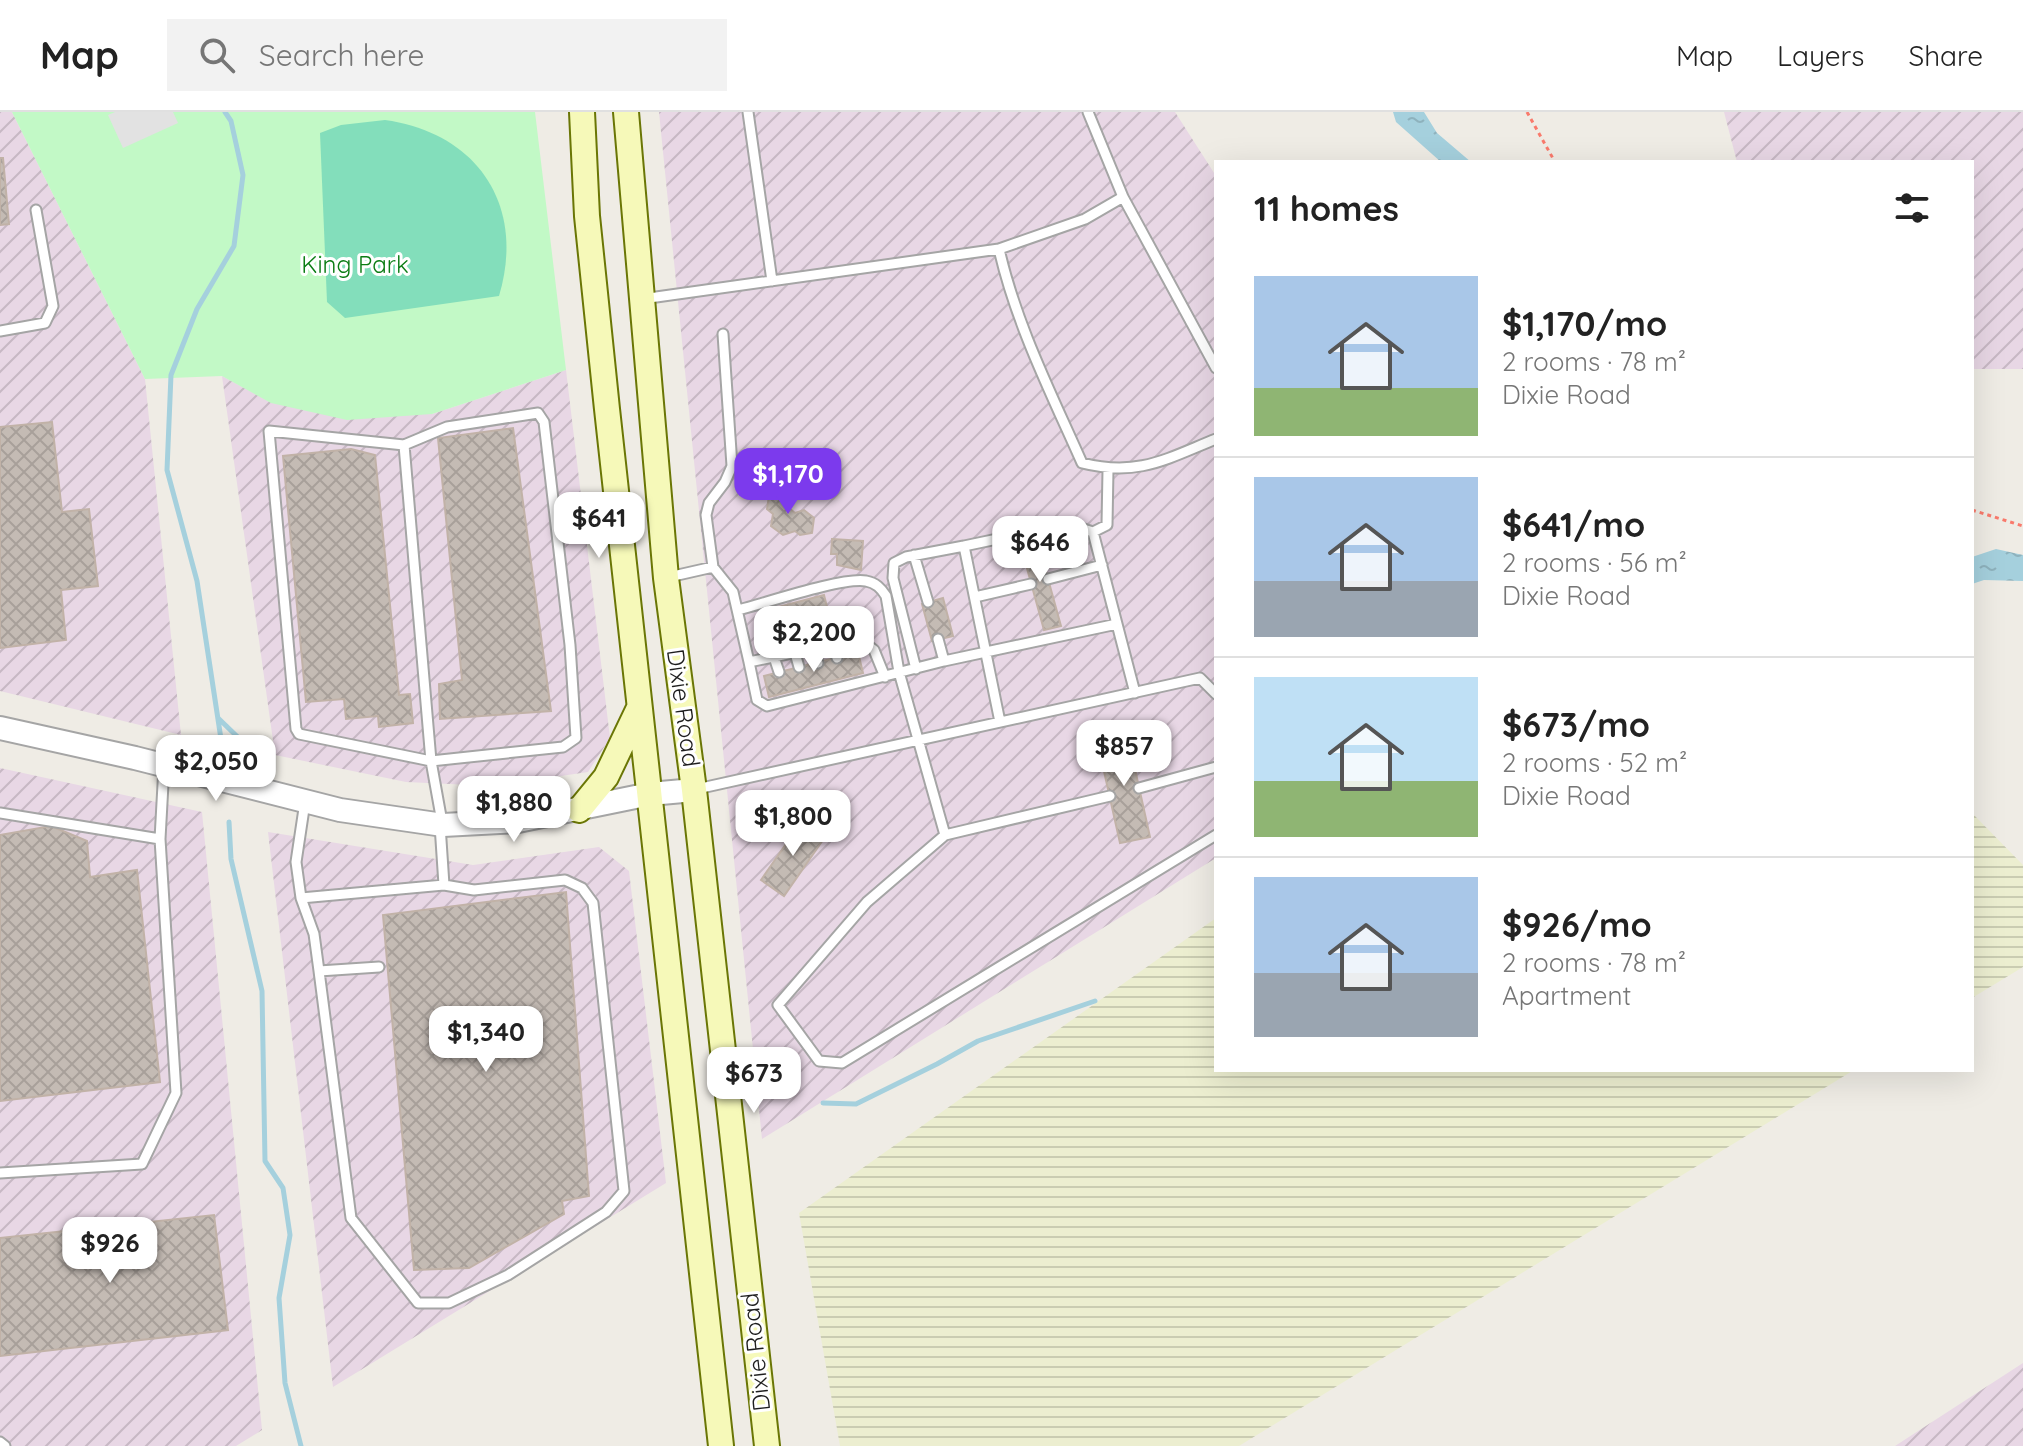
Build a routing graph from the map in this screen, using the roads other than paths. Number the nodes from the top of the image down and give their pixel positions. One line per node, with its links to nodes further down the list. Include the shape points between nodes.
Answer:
1 (582, 112): 45 (main road, Dixie Road, via 587,216)
2 (626, 112): 9 (main road, Dixie Road)
3 (748, 112): 8 (lane)
4 (1088, 112): 5 (lane)
5 (1123, 197): 7 (lane, via 1085,219); 12 (lane)
6 (36, 210): 10 (lane, via 53,306 45,323)
7 (999, 249): 8 (lane); 15 (lane, via 1025,336 1082,463)
8 (772, 281): 9 (lane)
9 (642, 299): 21 (main road, Dixie Road)
10 (0, 331)
11 (723, 334): 20 (lane, via 732,466 706,515)
12 (1214, 364)
13 (1214, 440): 15 (lane, via 1144,467)
14 (404, 445): 49 (lane); 49 (lane, via 272,429 267,435 296,729 299,734); 49 (lane, via 447,427 535,412 540,416 570,645 576,738 572,743)
15 (1108, 470): 16 (lane, via 1107,525)
16 (1093, 532): 17 (lane, via 1068,524); 19 (lane)
17 (964, 546): 18 (lane); 24 (lane)
18 (914, 555): 25 (lane); 39 (lane, via 894,563 893,578)
19 (1102, 565): 22 (lane); 27 (lane)
20 (713, 567): 21 (lane); 26 (lane, via 733,592)
21 (666, 578): 53 (main road, Dixie Road)
22 (1048, 579)
23 (1031, 584): 24 (lane)
24 (975, 597): 31 (lane)
25 (928, 602)
26 (738, 610): 36 (lane); 41 (lane, via 847,581 877,585 886,596)
27 (1117, 624): 31 (lane); 44 (lane)
28 (938, 639): 35 (lane)
29 (833, 644): 30 (lane); 34 (lane); 42 (lane, via 860,639 869,643)
30 (814, 649): 32 (lane); 37 (lane)
31 (984, 652): 35 (lane); 46 (lane)
32 (795, 653): 33 (lane); 38 (lane)
33 (774, 657): 36 (lane); 40 (lane)
34 (837, 658)
35 (944, 661): 39 (lane)
36 (749, 662): 42 (lane, via 757,700 767,706 825,687)
37 (818, 663)
38 (799, 667)
39 (916, 669): 41 (lane)
40 (779, 672)
41 (899, 672): 42 (lane); 48 (lane)
42 (885, 677)
43 (1214, 692): 44 (lane, via 1200,678)
44 (1135, 693): 46 (lane)
45 (639, 706): 54 (main road, Dixie Road); 57 (main road, via 606,777)
46 (1000, 722): 48 (lane)
47 (0, 728): 50 (street)
48 (917, 740): 53 (lane); 60 (lane)
49 (431, 761): 59 (lane)
50 (164, 766): 56 (street); 62 (lane)
51 (1214, 768): 52 (lane)
52 (1139, 788)
53 (694, 790): 54 (street); 71 (main road, Dixie Road)
54 (650, 794): 57 (street); 70 (main road, Dixie Road)
55 (1110, 796): 60 (lane)
56 (305, 801): 59 (street); 64 (lane, via 296,862)
57 (579, 810): 59 (street, via 518,821)
58 (0, 813): 62 (lane)
59 (441, 825): 63 (lane)
60 (945, 835): 61 (lane, via 867,902 778,1005 819,1061 842,1063)
61 (1214, 836)
62 (160, 839): 67 (lane, via 176,1093 142,1164)
63 (444, 885): 64 (lane); 66 (lane, via 474,890 565,880 582,888 593,903 624,1191 606,1212 449,1303 418,1303 351,1218)
64 (301, 898): 66 (lane, via 314,934)
65 (379, 967): 66 (lane)
66 (319, 971)
67 (0, 1173)
68 (0, 1442): 69 (lane)
69 (5, 1446)
70 (721, 1446)
71 (767, 1446)

